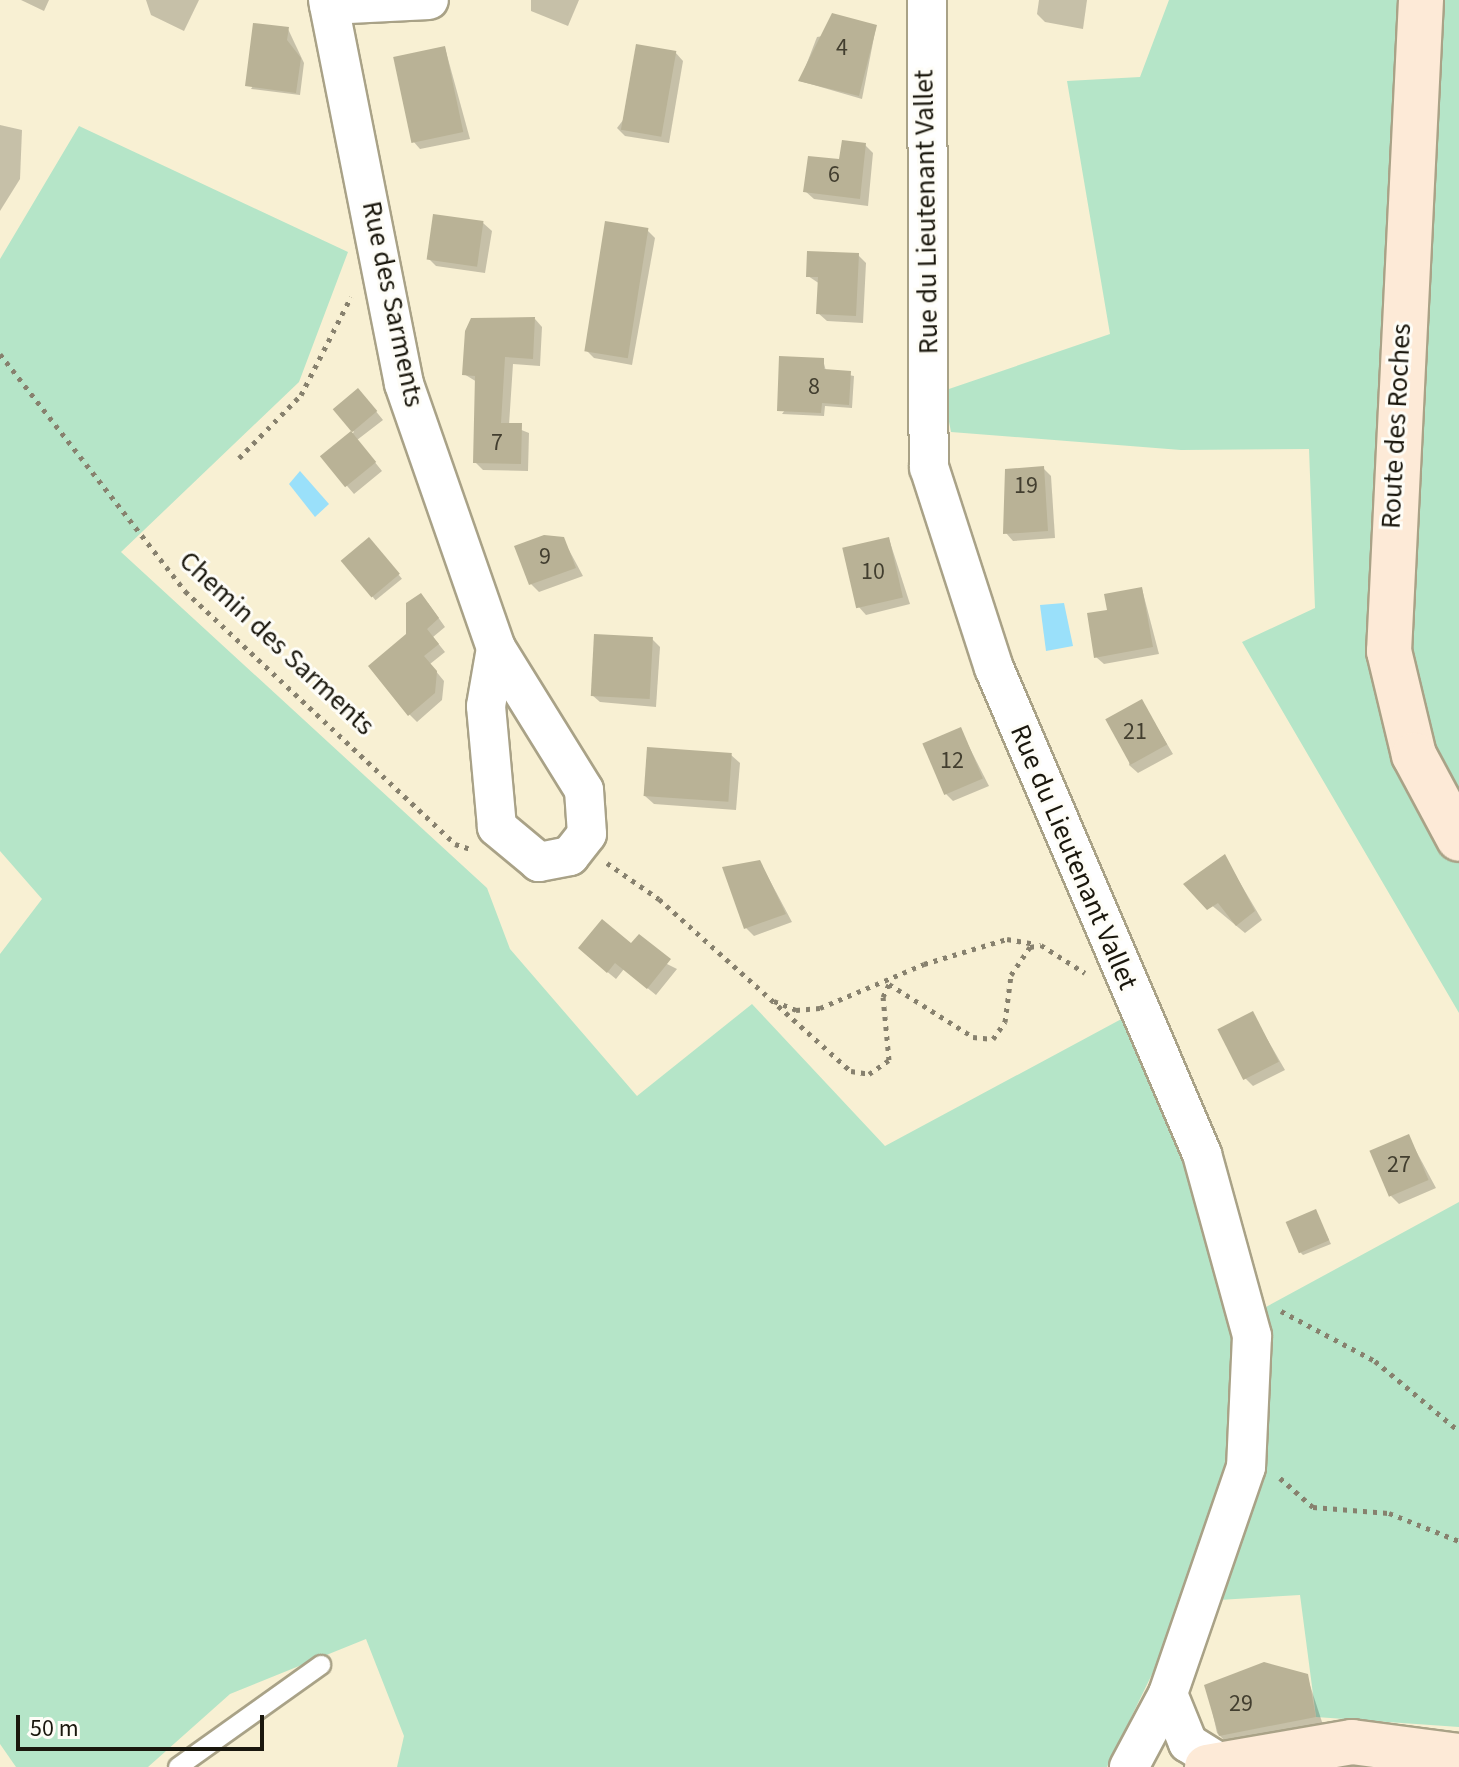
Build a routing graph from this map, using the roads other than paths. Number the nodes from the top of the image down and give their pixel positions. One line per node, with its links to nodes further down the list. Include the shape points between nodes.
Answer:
1 (429, 0): 4 (street)
2 (927, 0): 8 (street, Rue du Lieutenant Vallet, via 929,467 994,668 1206,1168 1245,1292 1255,1379 1246,1467)
3 (1421, 0): 6 (street, Route des Roches, via 1389,651 1414,755)
4 (329, 2): 5 (street, Rue des Sarments, via 404,384)
5 (496, 648): 5 (street, Rue des Sarments, via 584,790 587,834 570,856 539,862 497,827 486,706)
6 (1459, 839)
7 (321, 1665): 11 (lane)
8 (1168, 1694): 10 (street, via 1188,1743); 12 (street, Rue du Lieutenant Vallet)
9 (1459, 1756): 10 (street, via 1352,1742)
10 (1213, 1765)
11 (178, 1767)
12 (1129, 1767)

